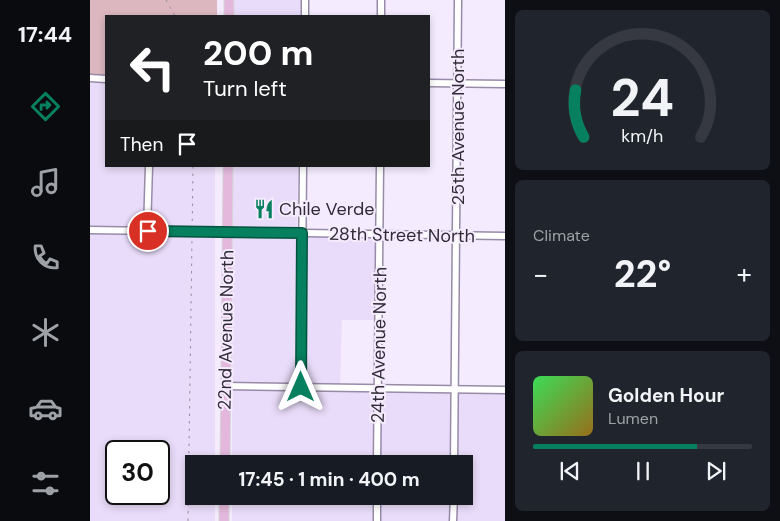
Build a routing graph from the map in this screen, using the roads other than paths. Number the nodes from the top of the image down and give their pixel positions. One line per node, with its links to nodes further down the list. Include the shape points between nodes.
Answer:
1 (229, 0): 5 (main road)
2 (305, 0): 6 (street)
3 (381, 0): 7 (street)
4 (458, 0): 11 (street, 25th Avenue North)
5 (229, 15)
6 (305, 15)
7 (381, 15)
8 (90, 78): 9 (street)
9 (105, 78)
10 (430, 83): 11 (street)
11 (458, 83): 12 (street); 22 (street, 25th Avenue North)
12 (505, 84)
13 (149, 167): 18 (street)
14 (228, 167): 19 (main road, 22nd Avenue North)
15 (303, 167): 20 (street)
16 (380, 167): 21 (street, 24th Avenue North)
17 (90, 230): 18 (street, 28th Street North)
18 (148, 231): 19 (street, 28th Street North)
19 (227, 232): 20 (street, 28th Street North); 24 (main road, 22nd Avenue North)
20 (302, 233): 21 (street, 28th Street North); 25 (street)
21 (380, 234): 22 (street, 28th Street North); 26 (street, 24th Avenue North)
22 (457, 236): 23 (street, 28th Street North); 27 (street, 25th Avenue North)
23 (505, 236)
24 (226, 386): 25 (street); 29 (main road, 22nd Avenue North)
25 (301, 387): 26 (street)
26 (378, 388): 27 (street); 30 (street, 24th Avenue North)
27 (455, 389): 28 (street); 31 (street, 25th Avenue North)
28 (505, 390)
29 (224, 455)
30 (377, 455)
31 (454, 455)
32 (224, 505): 35 (main road)
33 (377, 505): 36 (street)
34 (454, 505): 37 (street)
35 (224, 521)
36 (377, 521)
37 (453, 521)

